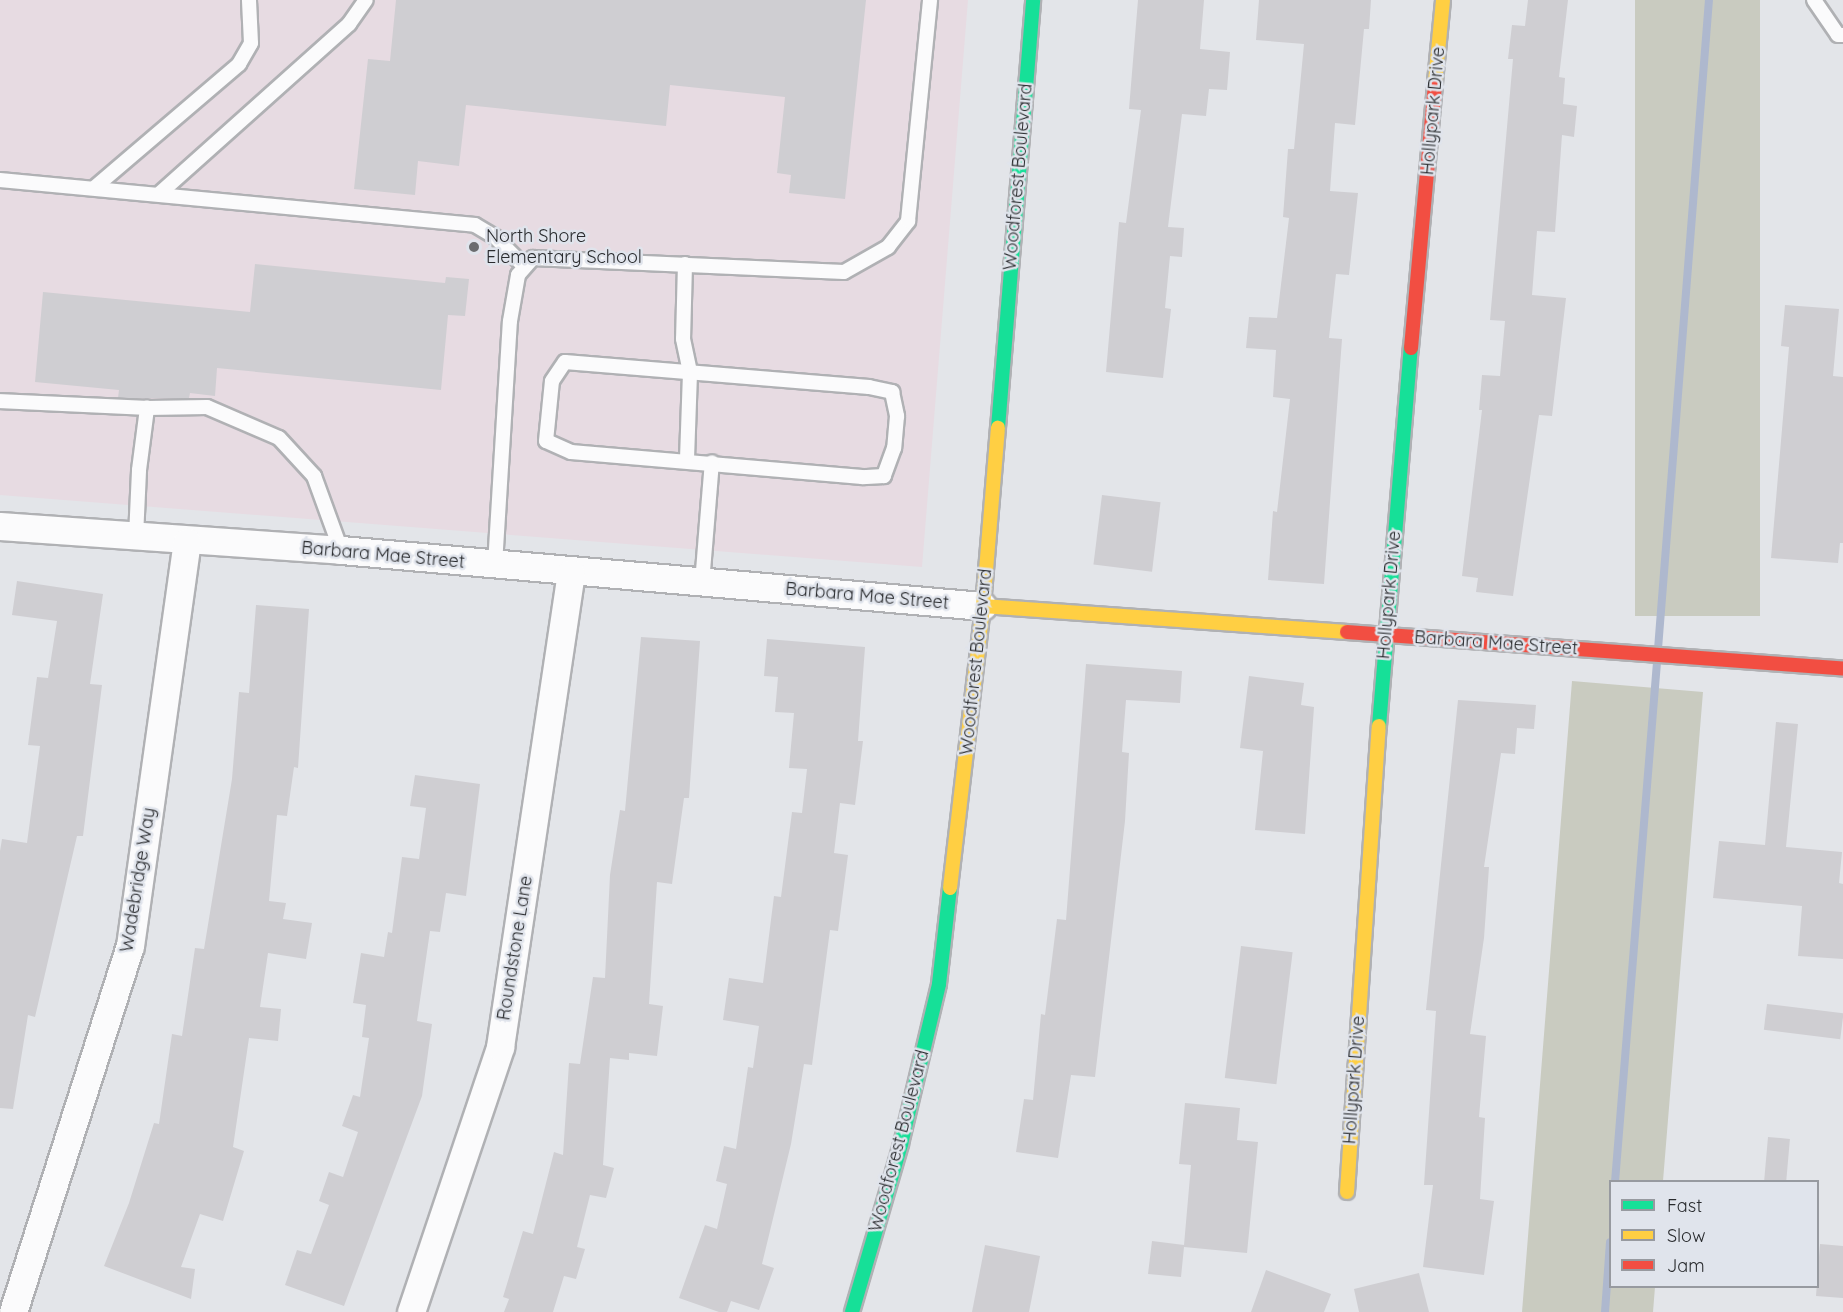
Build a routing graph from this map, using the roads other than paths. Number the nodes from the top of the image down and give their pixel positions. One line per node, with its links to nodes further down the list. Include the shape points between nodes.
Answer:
1 (249, 0): 9 (lane, via 251,43 239,64)
2 (366, 0): 10 (lane, via 349,24)
3 (930, 0): 11 (lane, via 908,221 888,247 844,272)
4 (1033, 0): 25 (street, Woodforest Boulevard)
5 (1443, 0): 26 (street, Hollypark Drive)
6 (1814, 0): 7 (lane, via 1838,34)
7 (1843, 35)
8 (0, 180): 9 (lane)
9 (94, 188): 10 (lane)
10 (159, 194): 12 (lane, via 475,225 495,237)
11 (685, 264): 12 (lane, via 533,258); 13 (lane, via 683,339)
12 (525, 267): 22 (lane, via 518,275 510,321)
13 (690, 373): 16 (lane); 16 (lane, via 565,362 552,381 546,441 571,452); 17 (lane, via 869,387 891,392 897,416 894,448 884,476)
14 (0, 401): 15 (lane)
15 (147, 408): 19 (lane); 21 (lane, via 207,407 279,438 314,476)
16 (687, 460): 17 (lane)
17 (712, 462): 24 (lane)
18 (0, 526): 19 (street, Barbara Mae Street)
19 (136, 537): 20 (street, Barbara Mae Street)
20 (187, 542): 21 (street, Barbara Mae Street); 29 (street, Wadebridge Way, via 130,946)
21 (340, 550): 22 (street, Barbara Mae Street)
22 (495, 565): 23 (street, Barbara Mae Street)
23 (571, 573): 24 (street, Barbara Mae Street); 30 (street, Roundstone Lane, via 500,1047)
24 (702, 583): 25 (street, Barbara Mae Street)
25 (983, 606): 26 (street, Barbara Mae Street); 31 (street, Woodforest Boulevard, via 939,984 901,1144)
26 (1385, 635): 27 (street, Barbara Mae Street); 28 (street, Hollypark Drive)
27 (1843, 668)
28 (1347, 1192)
29 (13, 1312)
30 (411, 1312)
31 (852, 1312)

